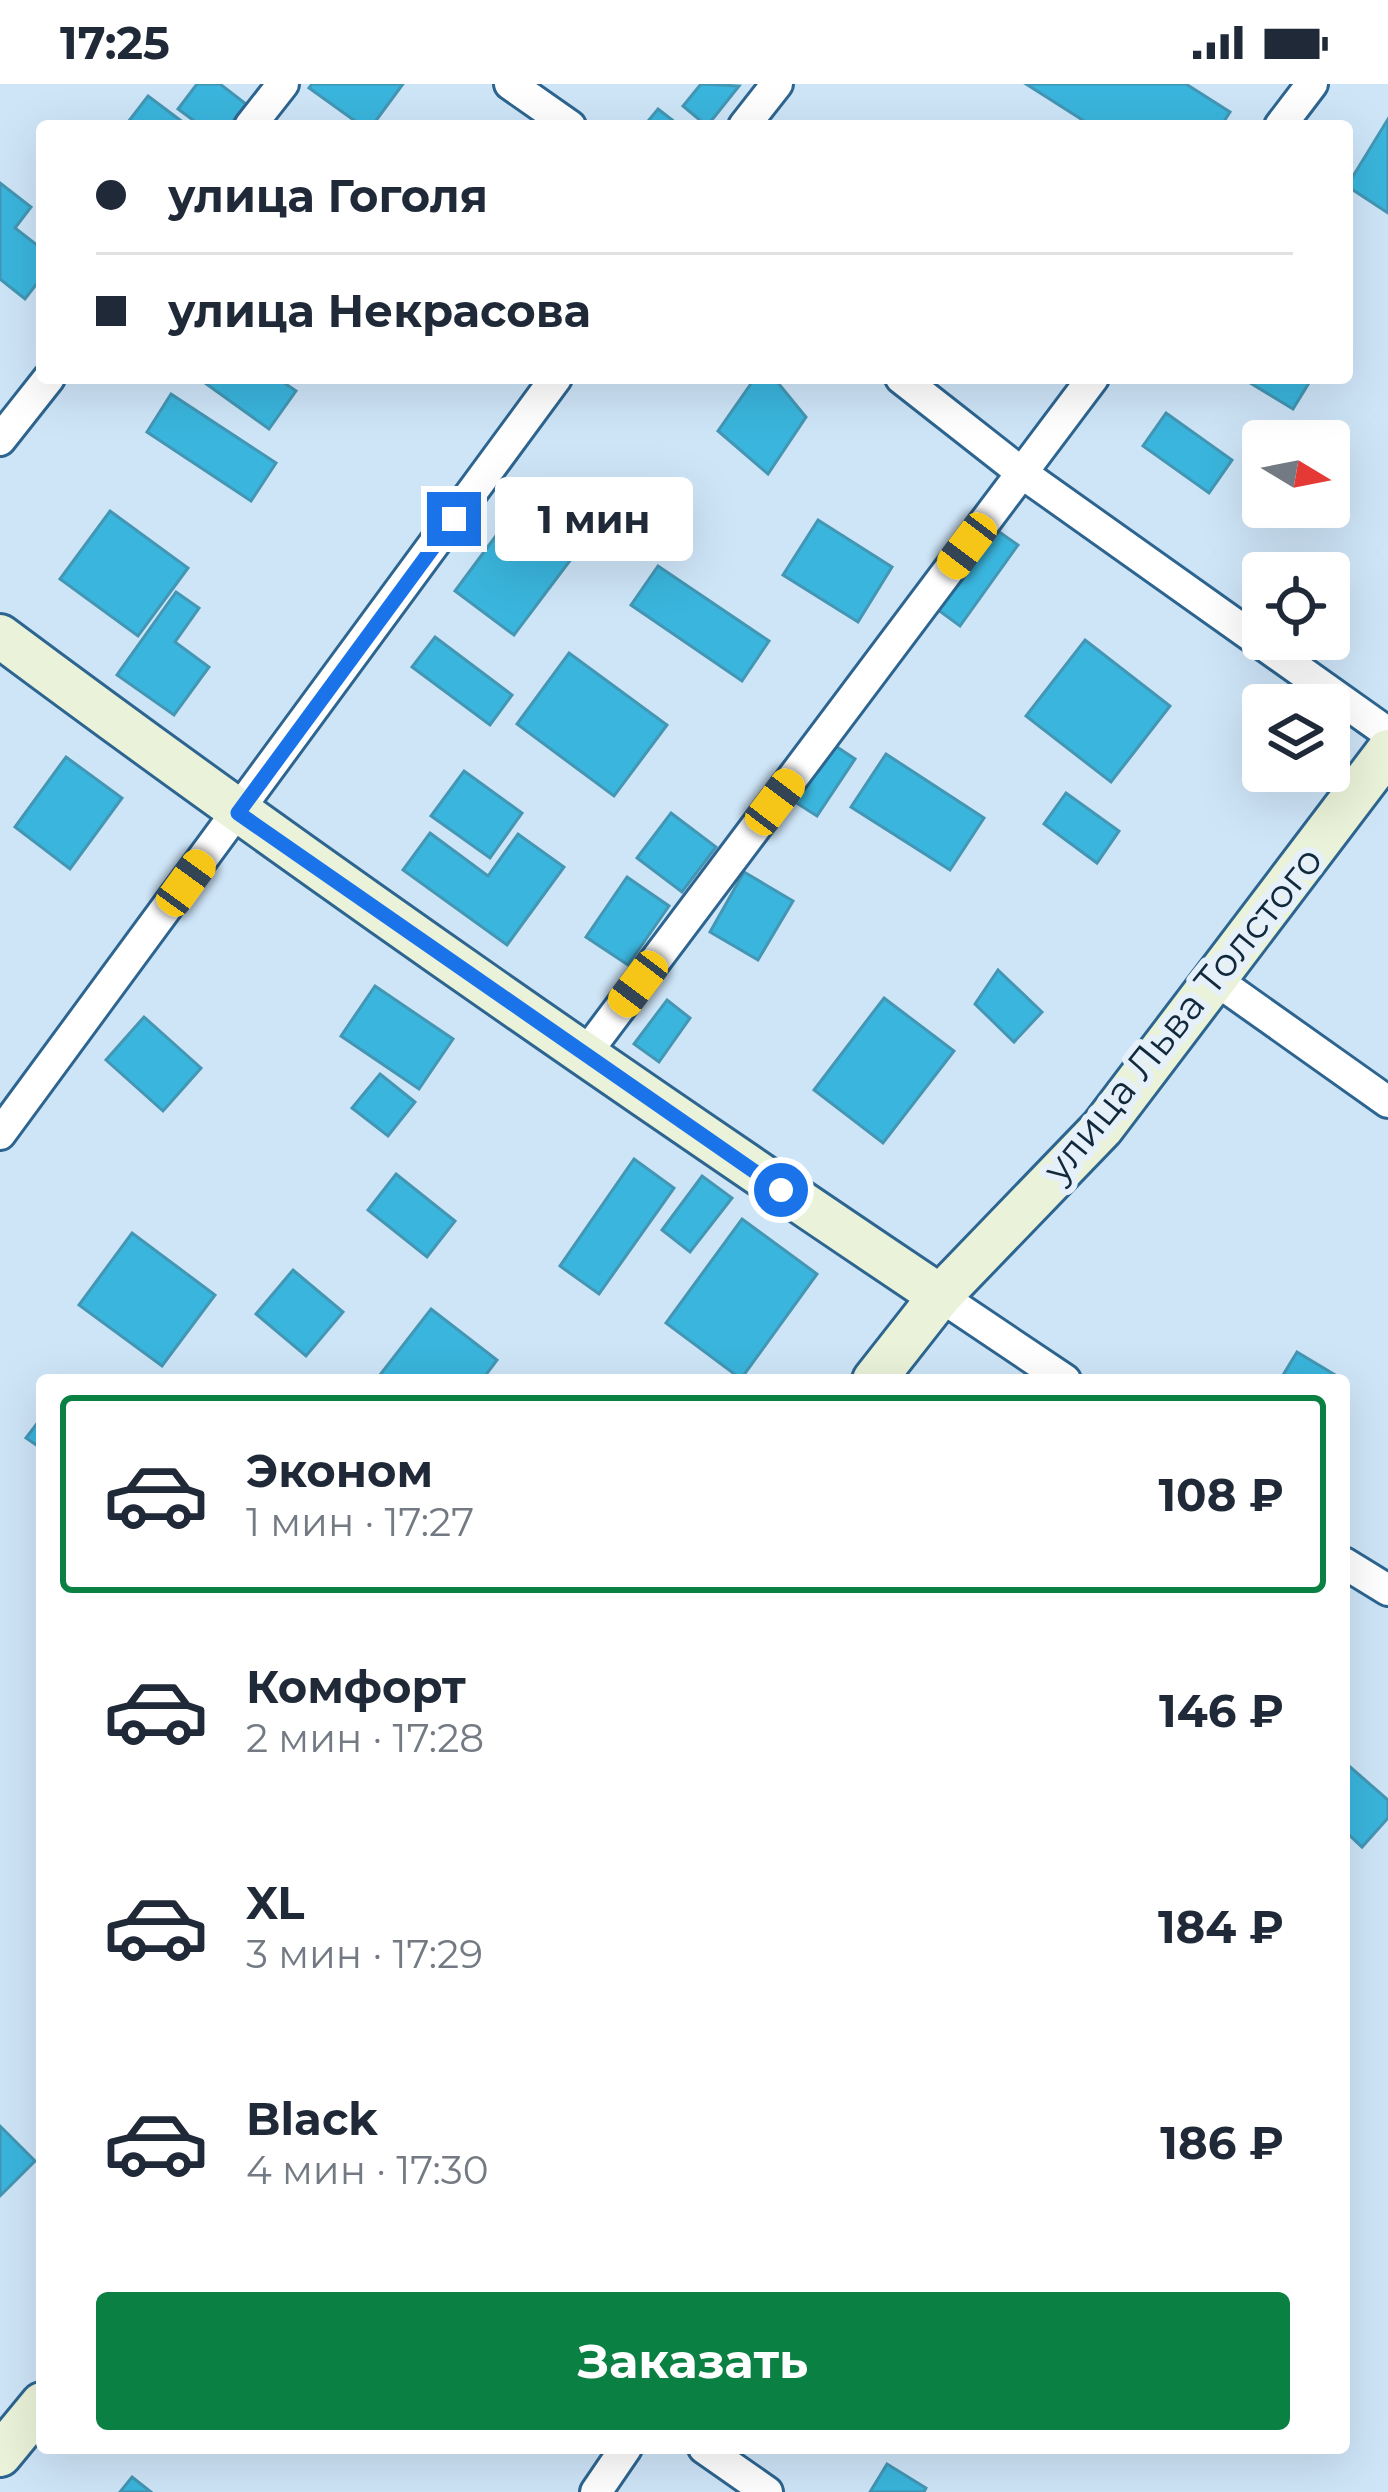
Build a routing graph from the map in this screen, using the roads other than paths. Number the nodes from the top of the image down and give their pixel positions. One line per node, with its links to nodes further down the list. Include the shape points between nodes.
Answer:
1 (283, 84): 5 (street)
2 (510, 84): 6 (street)
3 (777, 84): 7 (street)
4 (1312, 84): 8 (street)
5 (255, 120)
6 (561, 120)
7 (749, 120)
8 (1285, 120)
9 (44, 384): 13 (street)
10 (552, 384): 18 (street)
11 (909, 384): 14 (street)
12 (1089, 384): 14 (street)
13 (0, 440)
14 (1022, 473): 16 (street); 20 (street)
15 (0, 636): 18 (street)
16 (1388, 733)
17 (1388, 751): 19 (street, улица Льва Толстого)
18 (238, 813): 20 (street); 22 (street)
19 (1216, 980): 21 (street); 23 (street, улица Льва Толстого, via 1102,1128)
20 (583, 1057): 23 (street)
21 (1388, 1102)
22 (0, 1133)
23 (940, 1296): 24 (street, улица Льва Толстого); 25 (street)
24 (879, 1374)
25 (1056, 1374)
26 (1350, 1567): 27 (street)
27 (1388, 1590)
28 (36, 2411): 31 (street)
29 (622, 2454): 32 (street)
30 (713, 2454): 33 (street)
31 (0, 2455)
32 (596, 2492)
33 (767, 2492)

